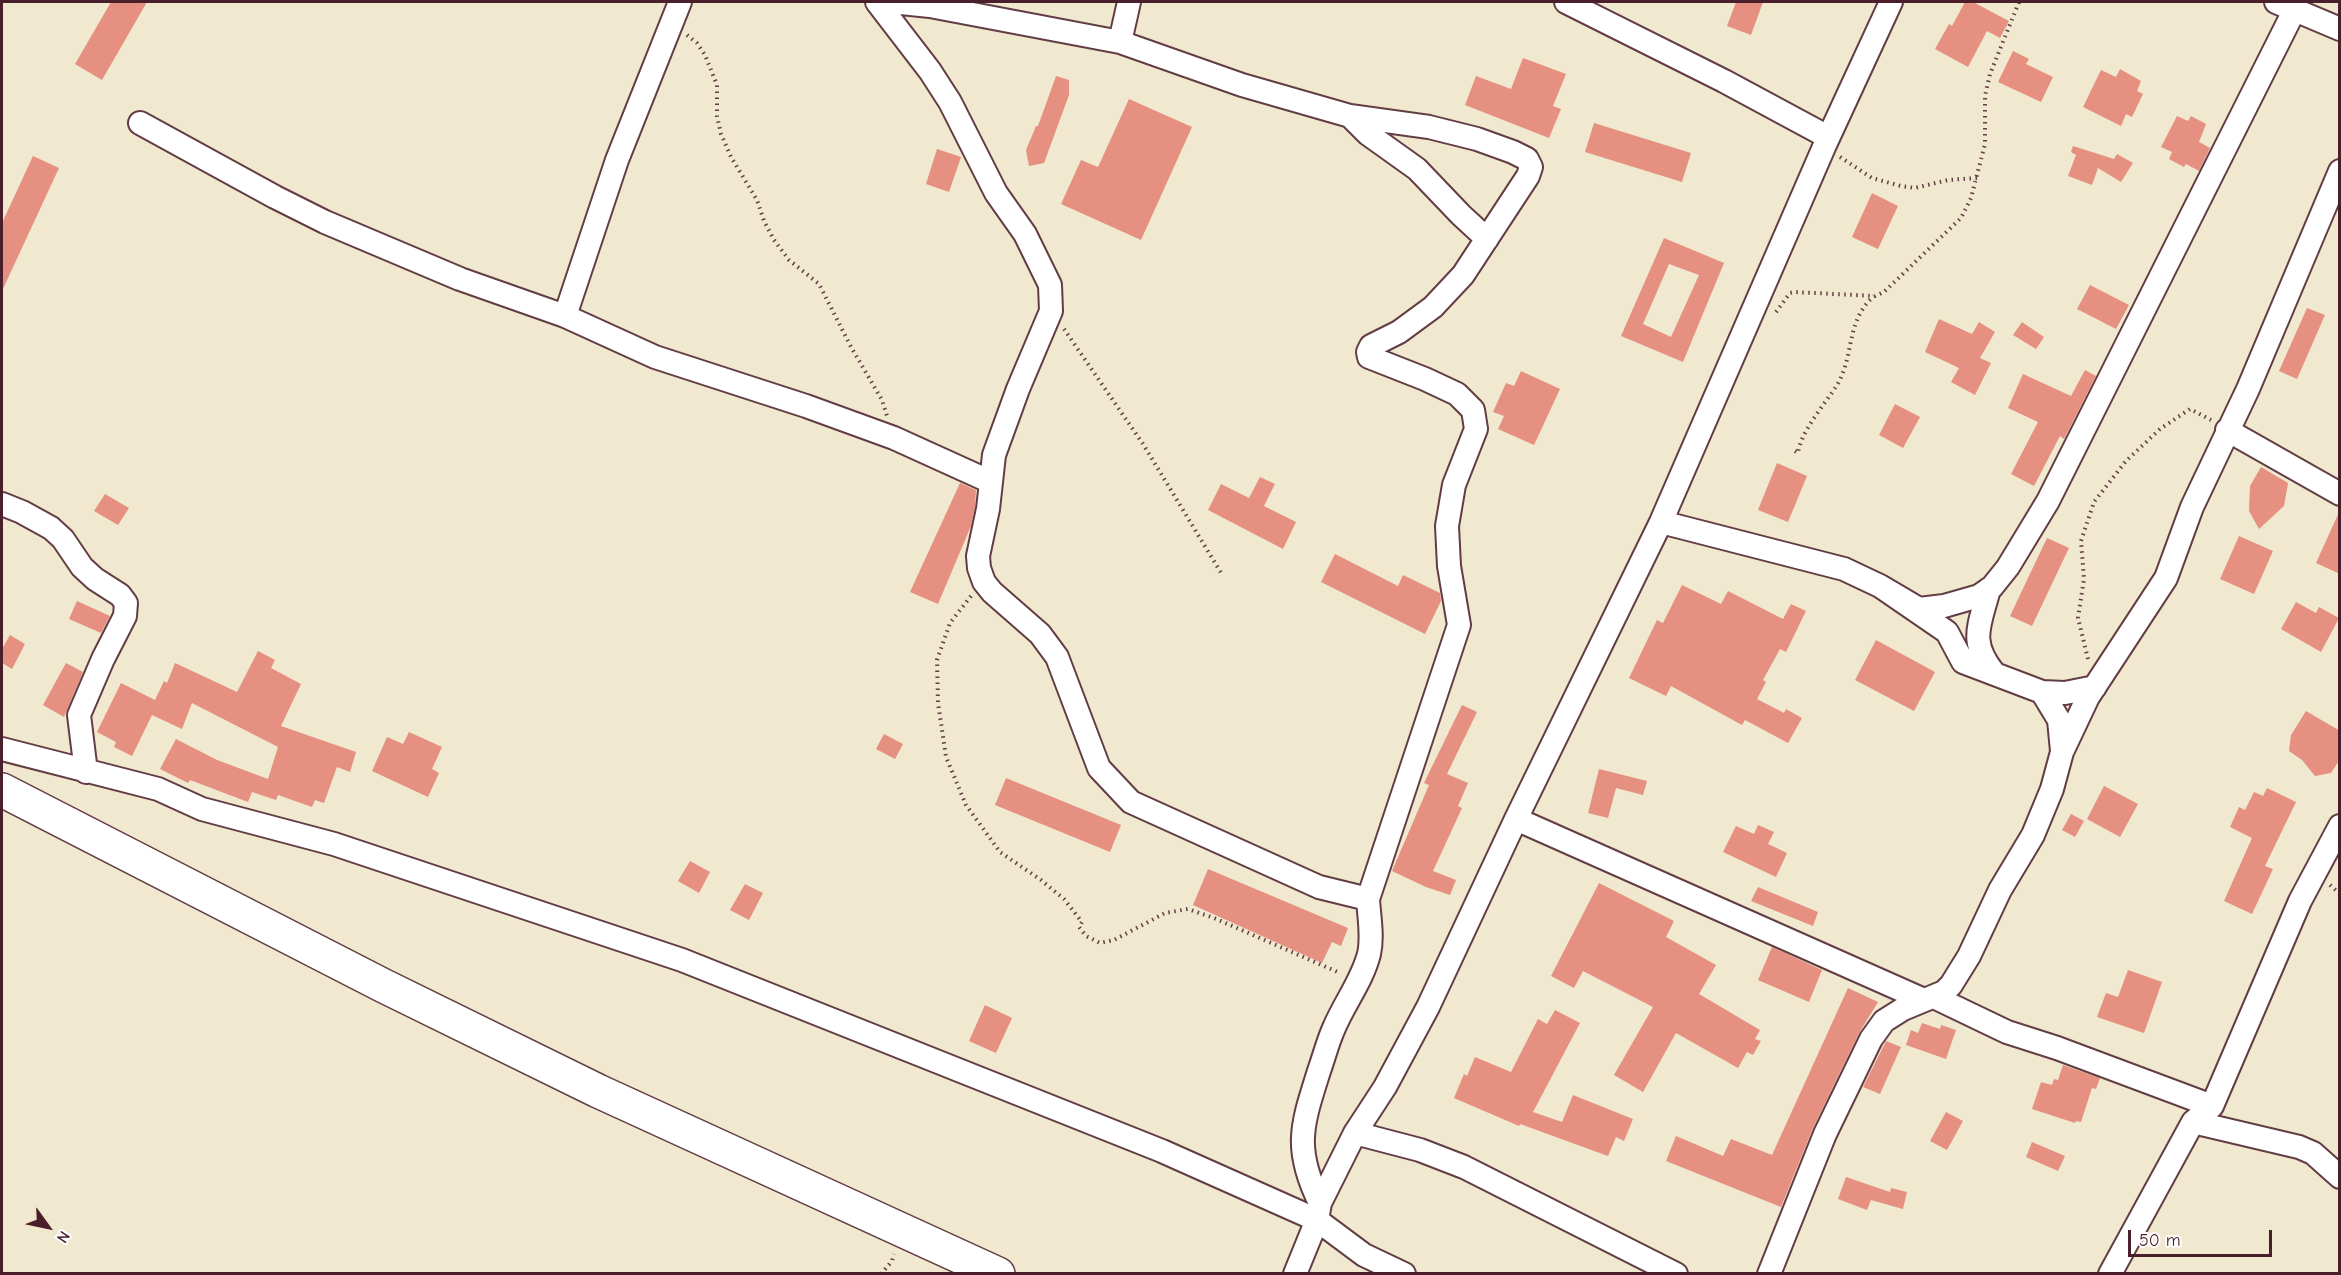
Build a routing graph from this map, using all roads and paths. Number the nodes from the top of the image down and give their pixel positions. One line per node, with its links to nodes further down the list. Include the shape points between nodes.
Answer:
1 (680, 2): 10 (street)
2 (877, 2): 20 (street, via 950,102 996,193 1025,234 1050,285)
3 (891, 2): 12 (street)
4 (1130, 2): 12 (street)
5 (1566, 2): 9 (street)
6 (1891, 2): 15 (street)
7 (2019, 2): 17 (path, via 1990,74 1985,144)
8 (2286, 5): 11 (street); 33 (street, via 2037,522)
9 (1600, 9): 15 (street)
10 (673, 24): 21 (street, via 617,160); 24 (path, via 697,43 705,55 717,85 717,116 730,157 752,190 774,240 789,260 819,284 882,400)
11 (2340, 29)
12 (1120, 42): 13 (street, via 1242,85)
13 (1350, 116): 18 (street, via 1417,169); 18 (street, via 1467,136 1527,159 1531,167 1528,176)
14 (140, 123): 21 (street, via 325,222 460,279)
15 (1826, 142): 17 (path, via 1872,178 1900,186 1915,188); 22 (street)
16 (2340, 171): 23 (street)
17 (1977, 178): 19 (path, via 1961,218 1884,292)
18 (1487, 239): 43 (street, via 1463,275 1433,307 1399,332 1371,346 1368,352 1369,357 1457,394 1473,410 1476,429 1454,485 1447,526 1459,625)
19 (1875, 296): 22 (path, via 1792,292 1769,324); 25 (path, via 1856,320 1838,384)
20 (1051, 311): 26 (street, via 994,455); 30 (path, via 1143,444)
21 (565, 316): 24 (street, via 655,357)
22 (1742, 336): 29 (street)
23 (2227, 430): 27 (street); 35 (street, via 2166,578); 35 (path, via 2190,409 2160,429 2126,460 2094,502 2081,541 2084,579 2078,618)
24 (894, 438): 26 (street)
25 (1795, 451)
26 (991, 482): 31 (street, via 978,556)
27 (2340, 494)
28 (2, 504): 39 (street, via 51,528 82,567 126,603 125,616 79,715)
29 (1661, 522): 32 (street, via 1844,569); 41 (street)
30 (1223, 576)
31 (984, 582): 43 (street, via 1040,634 1057,657 1099,768 1131,802 1320,886); 44 (path, via 951,623 937,660 938,703 946,757 966,805 1000,852 1064,899 1082,922 1079,927 1086,936 1100,943 1114,940 1165,913 1188,909)
32 (1880, 586): 33 (street, via 1919,609 1964,601); 34 (street, via 1947,632 1964,662)
33 (1989, 590): 34 (street, via 1978,646)
34 (1994, 673): 36 (street)
35 (2095, 687): 36 (street, via 2065,693); 38 (street)
36 (2042, 692): 38 (street, via 2060,720)
37 (2, 749): 39 (street)
38 (2062, 753): 45 (street, via 2033,835 2000,890 1969,956 1951,985)
39 (86, 772): 50 (street, via 158,789 202,809 334,844 682,960)
40 (2, 790): 52 (highway, via 577,1080)
41 (1516, 819): 45 (street); 48 (street, via 1428,1007)
42 (2340, 826): 46 (street, via 2300,901)
43 (1368, 899): 44 (street, via 1369,952)
44 (1360, 981): 50 (street, via 1334,1028 1303,1126 1303,1156)
45 (1929, 999): 46 (street, via 2007,1032); 56 (street, via 1884,1021 1871,1039 1825,1134)
46 (2212, 1106): 47 (street)
47 (2193, 1122): 49 (street, via 2299,1147 2313,1153); 57 (street)
48 (1355, 1133): 50 (street); 51 (street, via 1420,1150 1464,1167)
49 (2340, 1177)
50 (1318, 1211): 53 (street); 54 (street, via 1364,1255)
51 (1655, 1267): 55 (street)
52 (998, 1274)
53 (1295, 1274)
54 (1404, 1274)
55 (1676, 1274)
56 (1769, 1274)
57 (2110, 1274)

